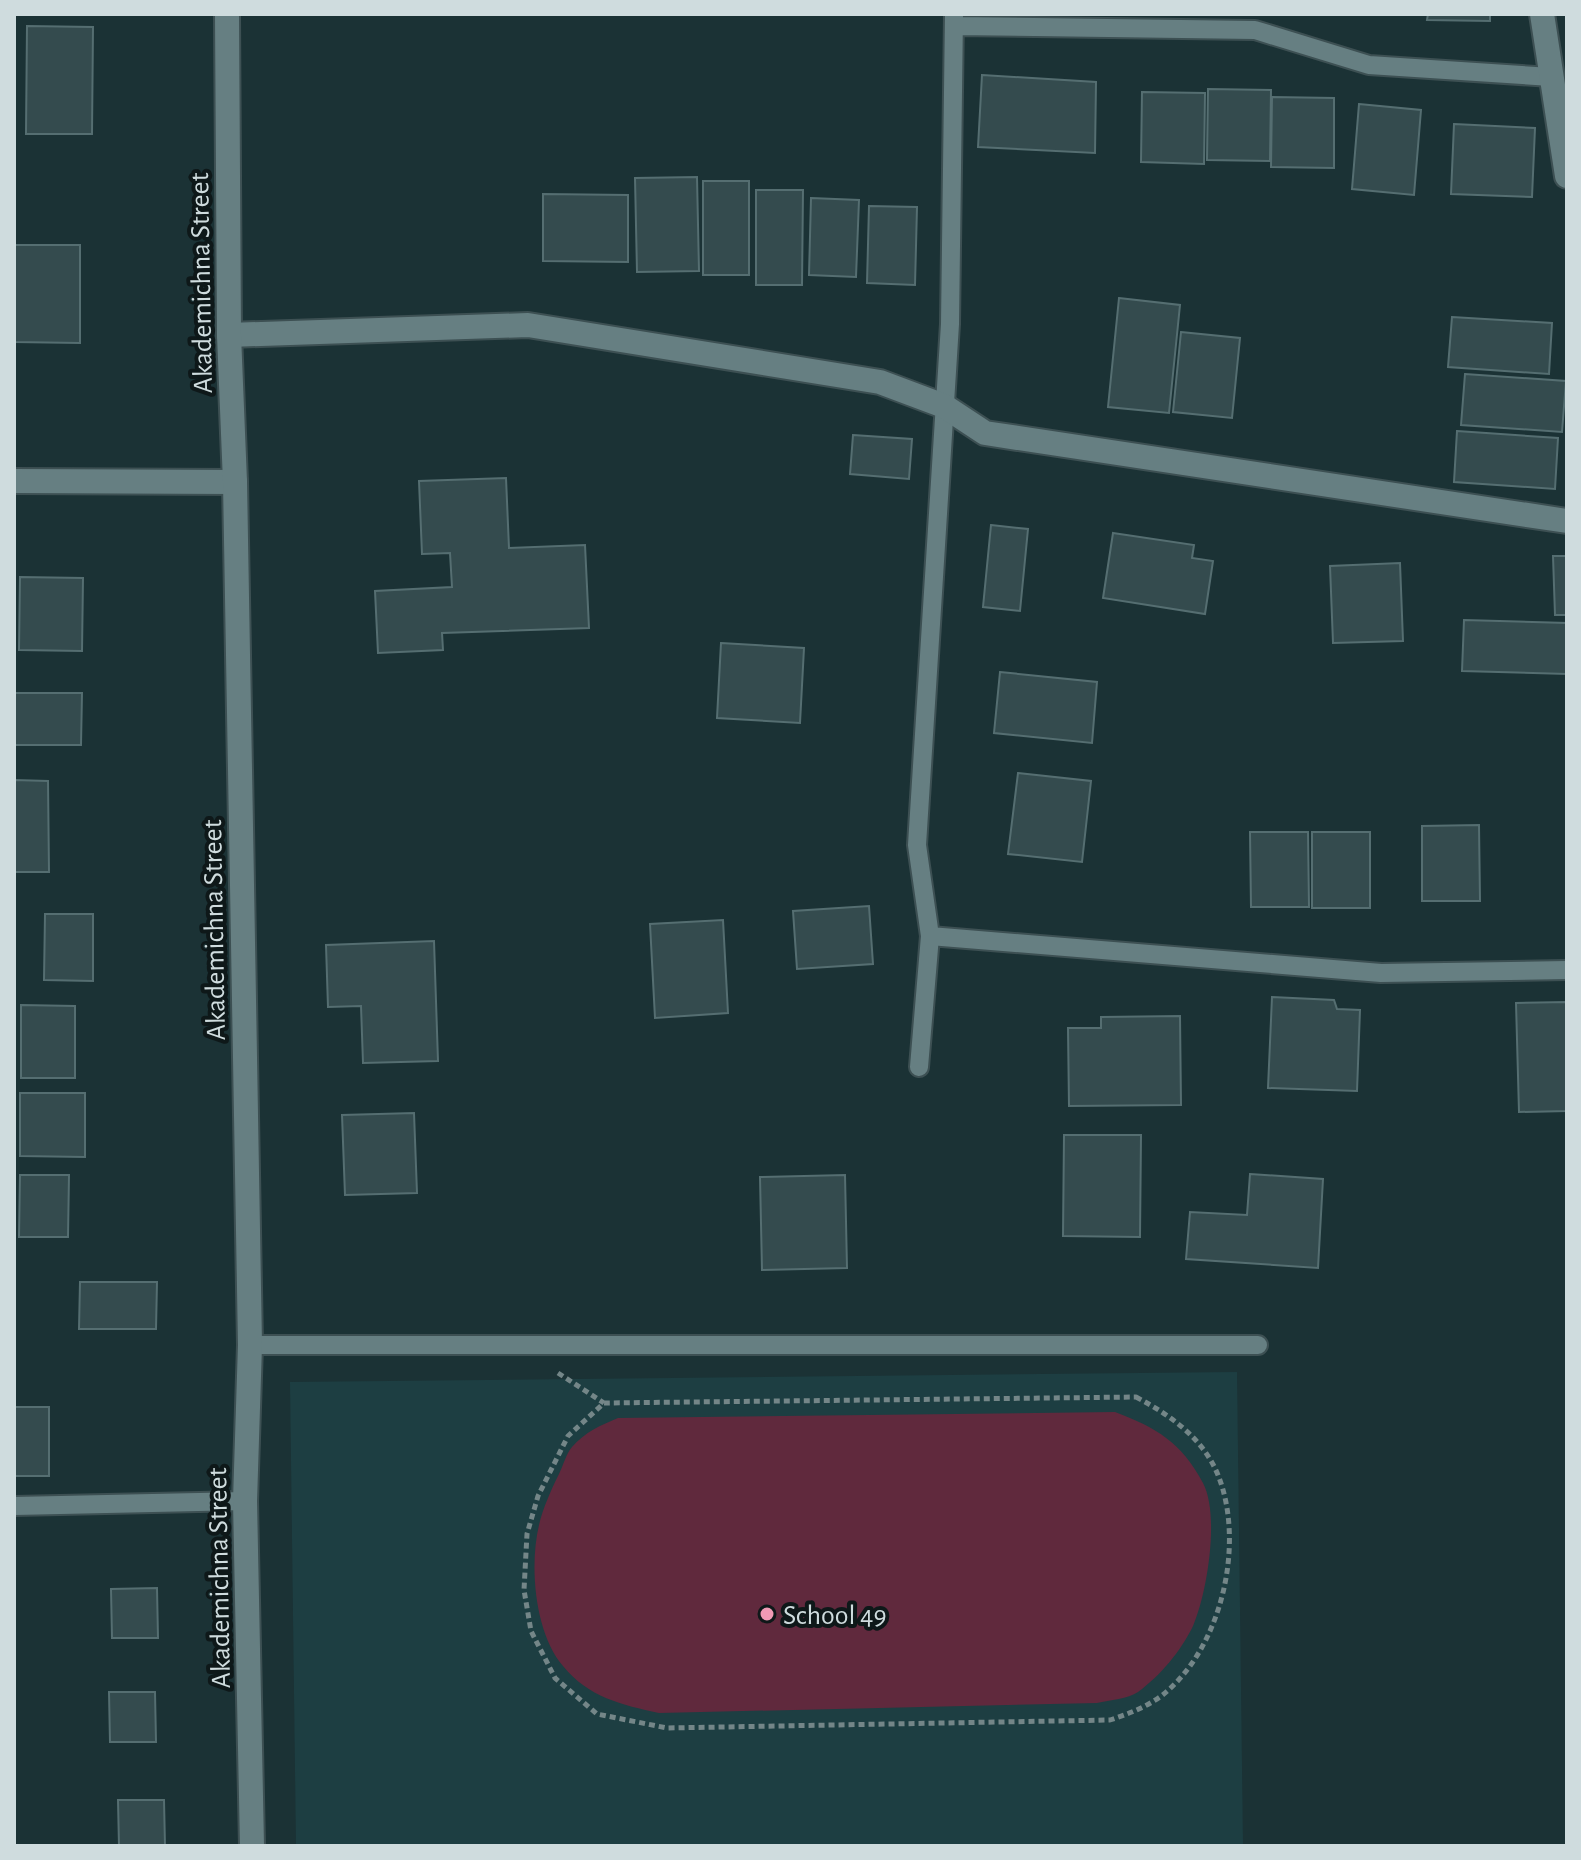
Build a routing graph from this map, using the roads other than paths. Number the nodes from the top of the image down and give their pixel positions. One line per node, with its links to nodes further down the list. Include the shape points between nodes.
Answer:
1 (227, 14): 6 (main road, Akademichna Street)
2 (1542, 14): 4 (main road)
3 (955, 20): 4 (lane, via 1255,30 1369,65); 7 (lane)
4 (1551, 77): 5 (main road)
5 (1567, 176)
6 (229, 335): 7 (main road, via 528,325 880,382); 9 (main road, Akademichna Street)
7 (944, 406): 10 (main road, via 985,433); 11 (lane, via 917,845)
8 (14, 481): 9 (main road)
9 (235, 482): 14 (main road, Akademichna Street)
10 (1567, 521)
11 (930, 936): 12 (lane, via 1381,973); 13 (lane)
12 (1567, 970)
13 (919, 1067)
14 (250, 1345): 15 (lane); 16 (main road, Akademichna Street)
15 (1258, 1345)
16 (245, 1501): 17 (lane); 18 (main road, Akademichna Street)
17 (14, 1506)
18 (252, 1846)

